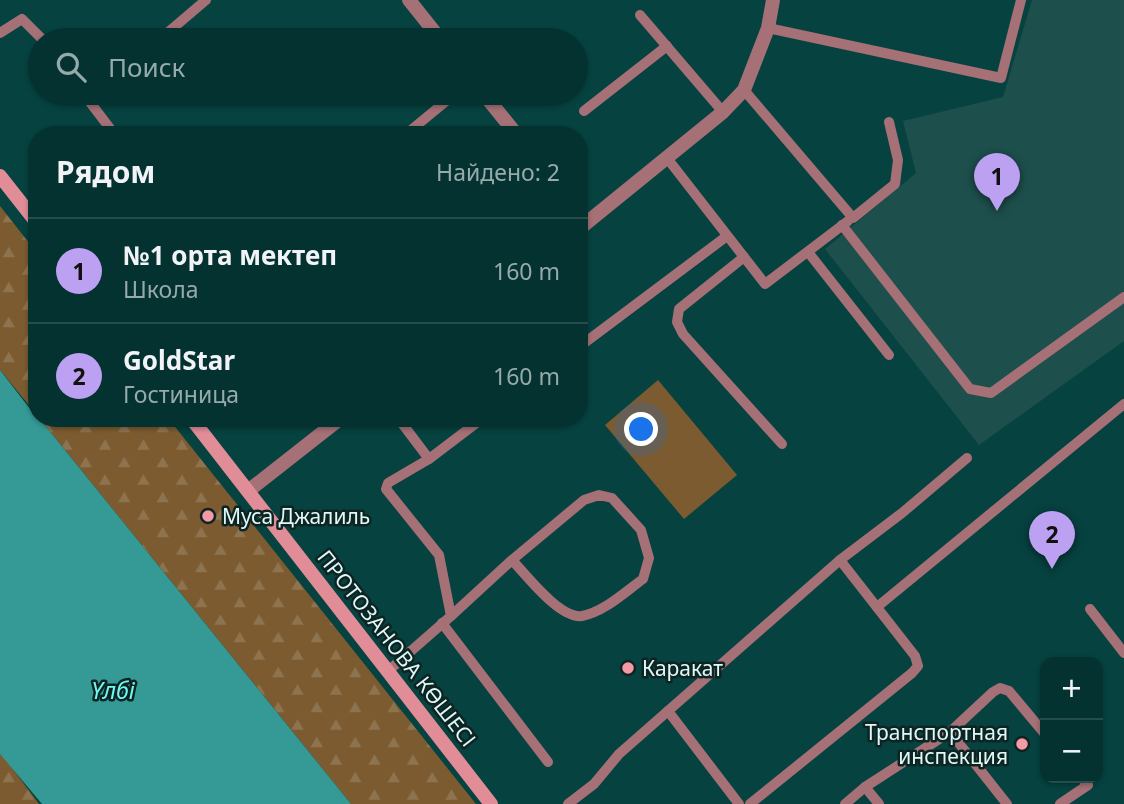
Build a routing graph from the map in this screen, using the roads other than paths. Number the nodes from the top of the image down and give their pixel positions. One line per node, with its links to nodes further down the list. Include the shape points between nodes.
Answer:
1 (206, 0): 7 (lane)
2 (409, 0): 8 (street)
3 (773, 0): 9 (street)
4 (1021, 0): 9 (lane, via 1000,78)
5 (640, 15): 11 (lane)
6 (31, 28): 10 (lane, via 22,19)
7 (173, 28)
8 (431, 28)
9 (768, 28): 12 (street)
10 (0, 33)
11 (667, 46): 16 (lane); 17 (lane)
12 (744, 90): 17 (street); 26 (lane)
13 (92, 105): 19 (lane)
14 (441, 105): 20 (lane)
15 (493, 105): 21 (street)
16 (584, 111)
17 (723, 113): 22 (street)
18 (890, 122): 26 (lane, via 898,160 895,184)
19 (108, 126)
20 (416, 126)
21 (510, 126)
22 (667, 158): 25 (street); 28 (lane)
23 (0, 176): 24 (main road)
24 (28, 212)
25 (588, 217)
26 (853, 218): 27 (lane)
27 (842, 225): 29 (lane); 31 (lane, via 970,390 991,393)
28 (727, 236): 30 (lane); 32 (lane)
29 (808, 252): 30 (lane, via 765,284); 33 (lane)
30 (744, 257): 39 (lane, via 680,309 677,322)
31 (1124, 297)
32 (588, 340)
33 (889, 355)
34 (1124, 404): 45 (lane)
35 (198, 427): 42 (main road, ПРОТОЗАНОВА КӨШЕСІ)
36 (330, 427): 42 (street)
37 (405, 427): 41 (lane)
38 (471, 427): 41 (lane)
39 (782, 444)
40 (967, 458): 44 (lane)
41 (429, 459): 47 (lane, via 388,483 386,489 439,555)
42 (248, 491): 49 (main road, ПРОТОЗАНОВА КӨШЕСІ)
43 (512, 560): 43 (lane, via 584,500 599,495 612,498 641,530 649,558 643,579 600,609 581,616 562,611); 47 (lane)
44 (840, 560): 45 (lane); 50 (lane)
45 (877, 607): 59 (lane, via 918,666)
46 (1090, 609): 48 (lane)
47 (446, 620): 49 (lane); 53 (lane)
48 (1124, 653)
49 (387, 672): 56 (main road, ПРОТОЗАНОВА КӨШЕСІ)
50 (668, 711): 57 (lane); 58 (lane)
51 (1040, 728): 52 (lane, via 1009,691 1000,688)
52 (950, 732): 55 (lane); 62 (lane)
53 (548, 762)
54 (1086, 783): 63 (lane)
55 (865, 788): 60 (lane); 61 (lane)
56 (491, 804)
57 (568, 804)
58 (739, 804)
59 (750, 804)
60 (845, 804)
61 (879, 804)
62 (1007, 804)
63 (1060, 804)

